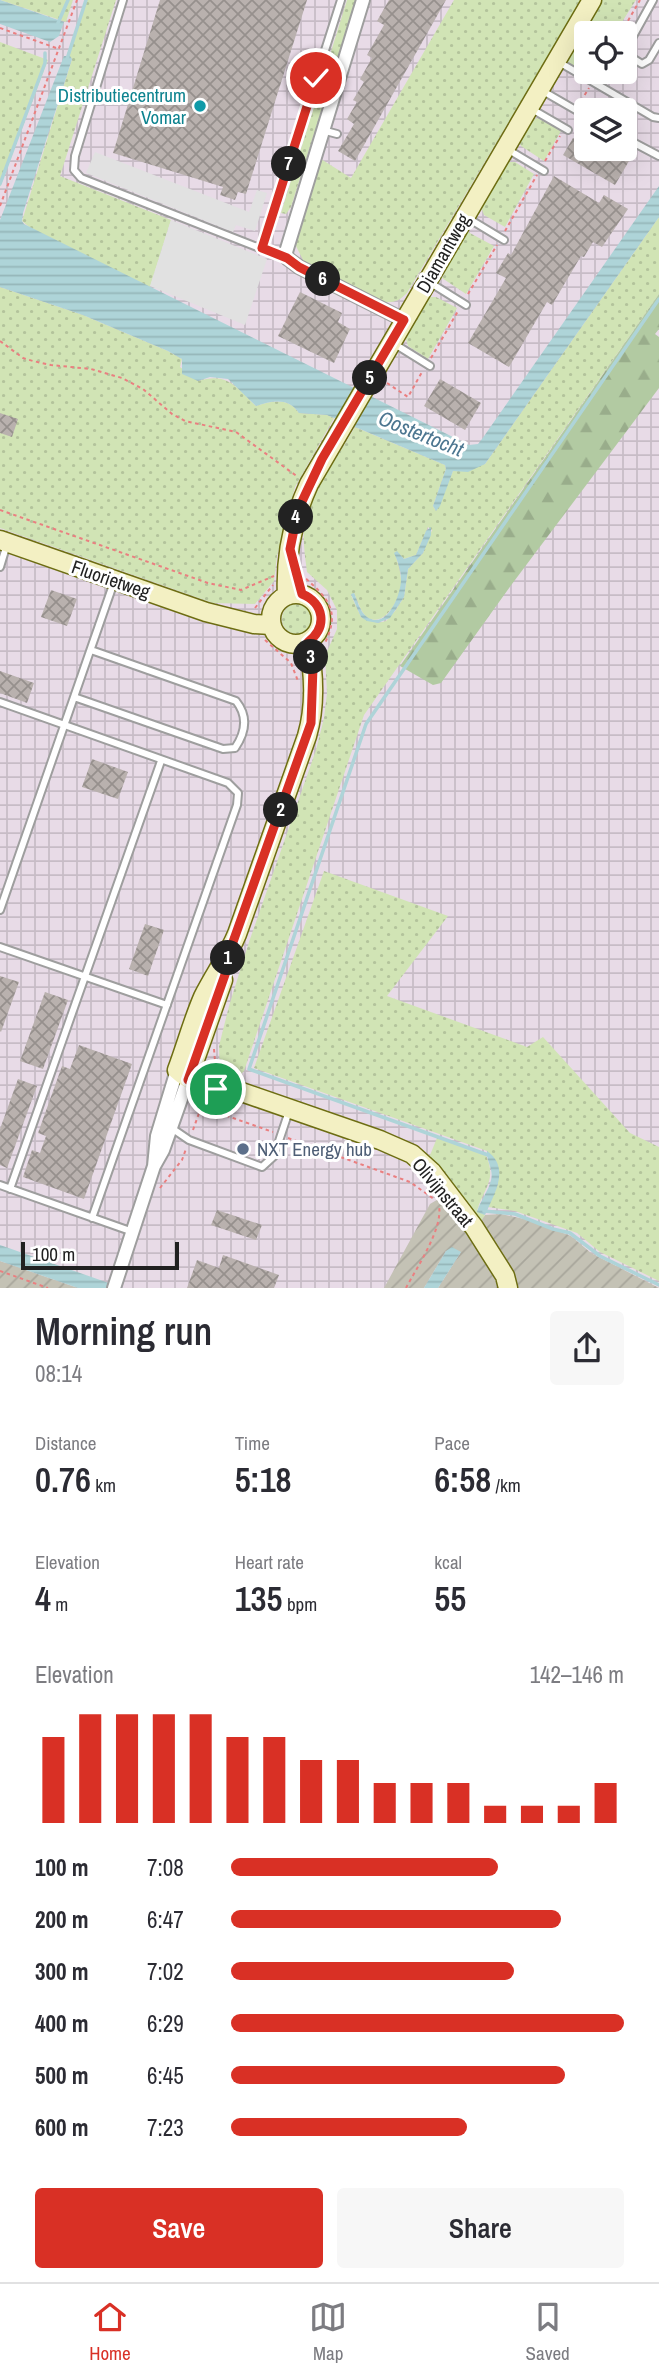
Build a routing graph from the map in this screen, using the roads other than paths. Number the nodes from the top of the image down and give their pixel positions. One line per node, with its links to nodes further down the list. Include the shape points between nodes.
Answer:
1 (123, 0): 21 (lane, via 80,136 73,165 76,174)
2 (341, 0): 21 (lane)
3 (363, 0): 13 (street, via 354,50)
4 (592, 0): 7 (street, Diamantweg)
5 (653, 0): 6 (lane, via 626,54 642,64)
6 (659, 43)
7 (556, 60): 8 (street, Diamantweg); 11 (lane)
8 (540, 89): 9 (street, Diamantweg); 10 (lane)
9 (529, 107): 12 (lane); 16 (street, Diamantweg)
10 (574, 109)
11 (659, 118)
12 (566, 129)
13 (322, 130): 14 (lane); 22 (street)
14 (337, 134)
15 (637, 144): 17 (lane)
16 (505, 148): 18 (lane); 19 (street, Diamantweg)
17 (659, 156)
18 (543, 170)
19 (464, 216): 20 (lane); 23 (street, Diamantweg)
20 (502, 239)
21 (262, 248): 22 (lane)
22 (287, 258): 25 (street)
23 (427, 281): 24 (lane); 25 (street, Diamantweg)
24 (464, 304)
25 (404, 320): 26 (street, Diamantweg)
26 (390, 342): 27 (lane); 31 (street, Diamantweg, via 309,484 295,521 286,568)
27 (428, 365)
28 (4, 541): 29 (lane); 30 (street, Fluorietweg)
29 (0, 567)
30 (115, 580): 32 (street, Fluorietweg, via 206,612); 34 (lane)
31 (294, 595): 32 (street, via 276,604); 33 (street, via 315,602 322,616)
32 (265, 621): 33 (street, via 281,640)
33 (310, 645): 45 (street, via 312,716 307,736 228,956 202,1000)
34 (91, 650): 35 (lane); 35 (lane, via 236,701 243,710 243,736 235,748 223,749)
35 (74, 697): 37 (lane)
36 (0, 702): 37 (lane)
37 (63, 726): 38 (lane); 40 (lane)
38 (161, 761): 43 (lane); 44 (lane, via 228,783 238,793)
39 (0, 880): 40 (lane)
40 (9, 883): 41 (lane)
41 (0, 910)
42 (0, 947): 43 (lane)
43 (85, 976): 44 (lane); 51 (lane)
44 (167, 1005): 52 (lane)
45 (185, 1073): 46 (street, Olivijnstraat, via 220,1079 230,1088); 47 (street); 48 (street)
46 (289, 1109): 48 (lane, via 274,1156 262,1167 189,1140); 55 (street, Olivijnstraat, via 400,1148 421,1161 474,1227)
47 (163, 1112): 48 (lane); 49 (street)
48 (171, 1128): 49 (street)
49 (154, 1166): 53 (street)
50 (0, 1185): 51 (lane)
51 (10, 1189): 52 (lane)
52 (92, 1218): 53 (lane)
53 (133, 1232): 54 (street)
54 (115, 1284)
55 (508, 1288)

